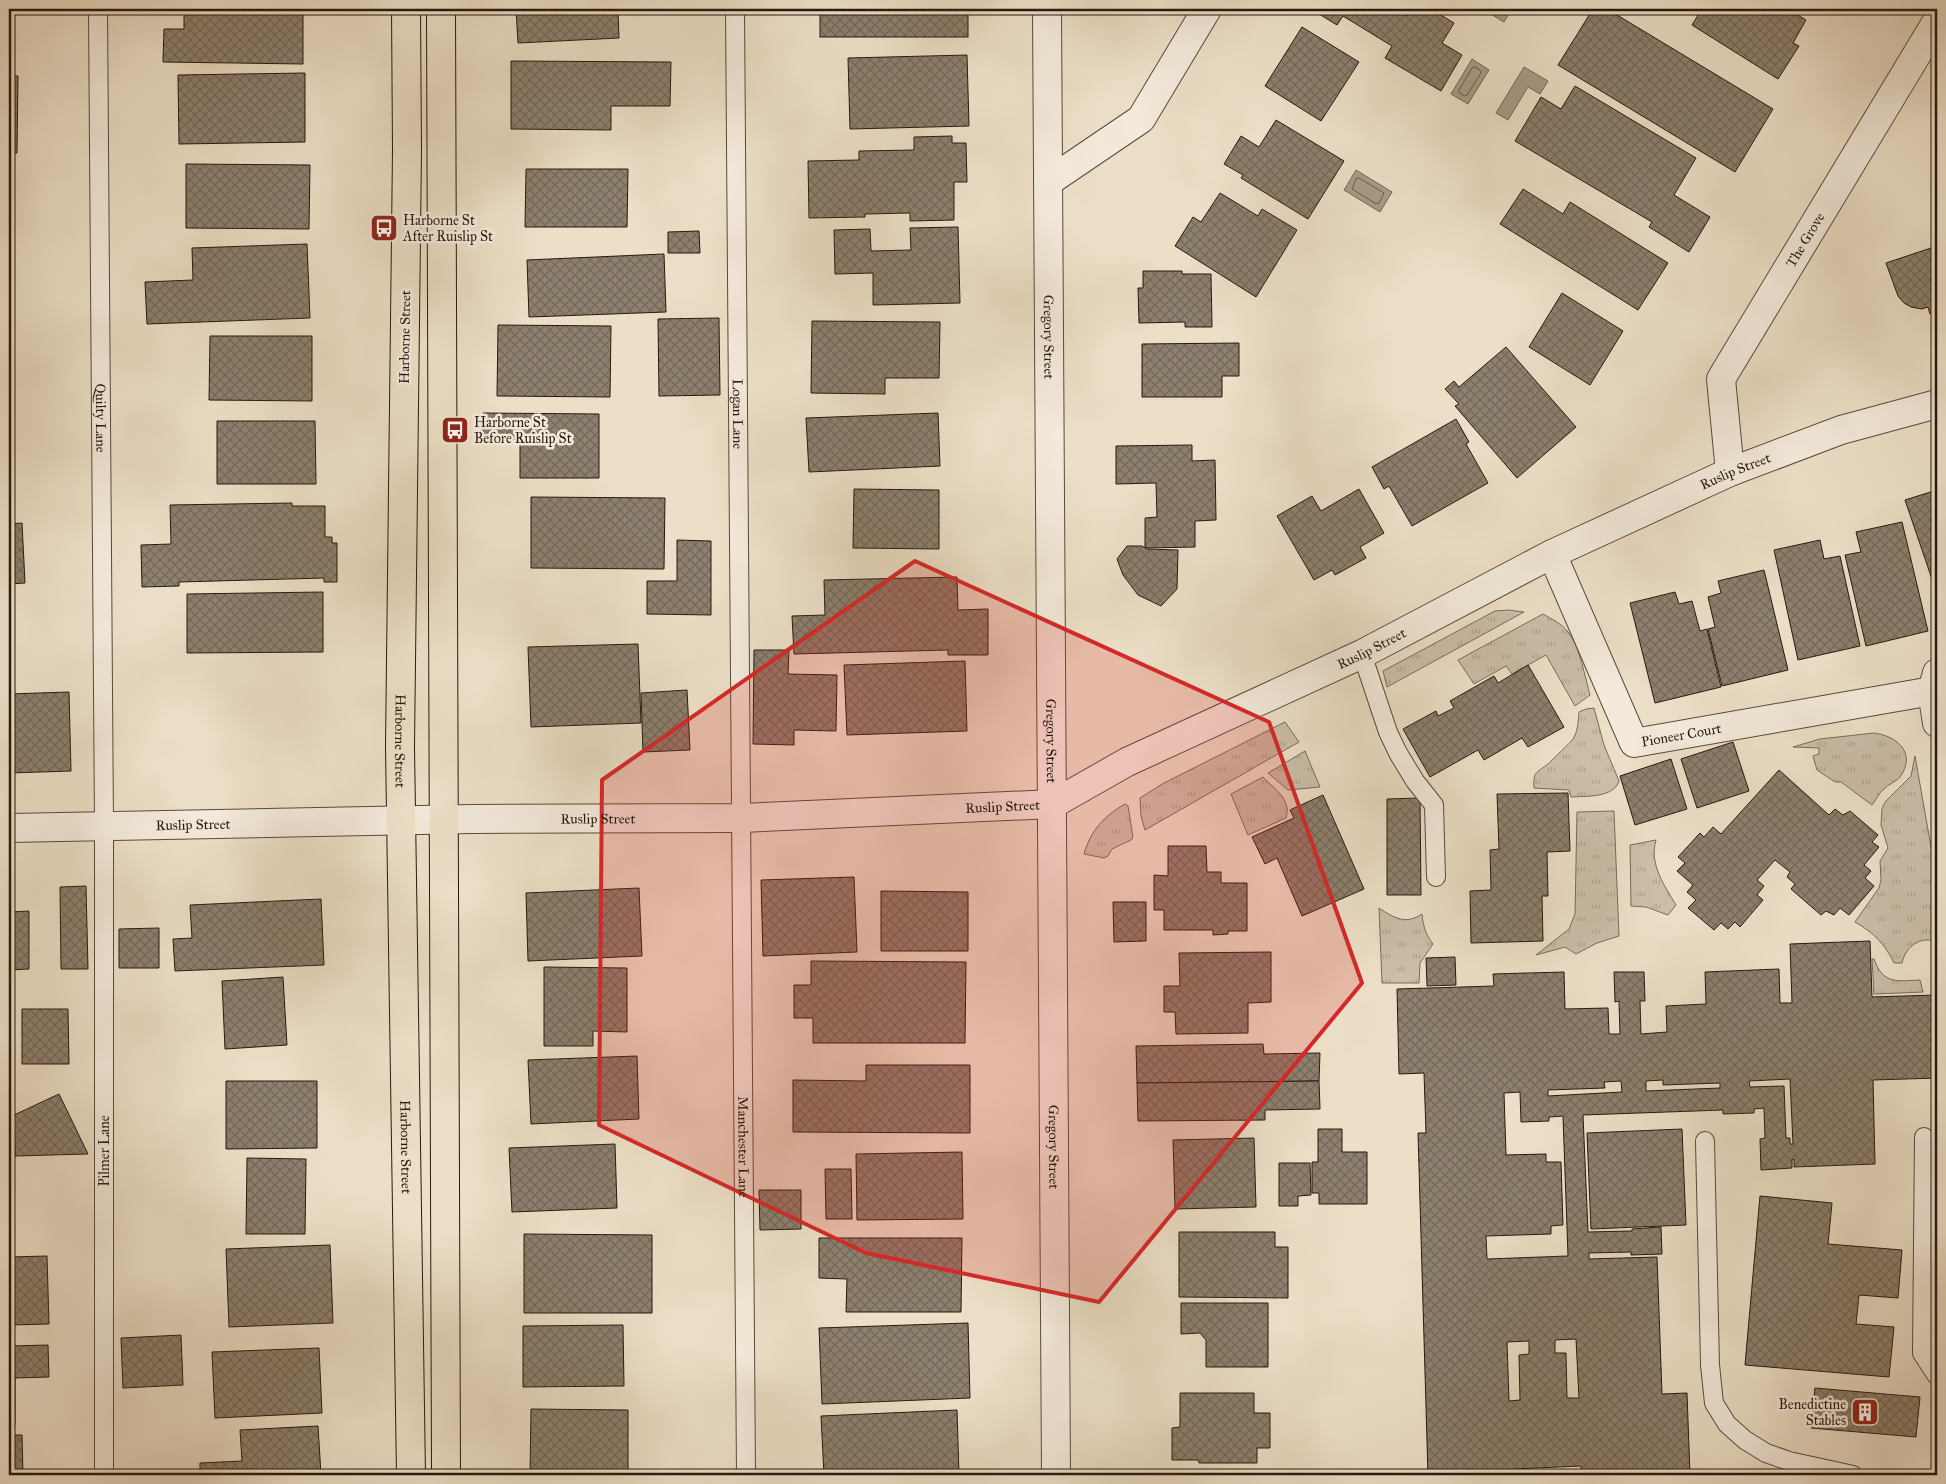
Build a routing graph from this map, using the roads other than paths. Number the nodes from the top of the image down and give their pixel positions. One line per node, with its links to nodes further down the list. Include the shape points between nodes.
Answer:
1 (98, 9): 19 (lane, Quilty Lane)
2 (406, 9): 17 (main road, Harborne Street)
3 (441, 9): 18 (main road)
4 (735, 9): 16 (lane, Logan Lane)
5 (1047, 9): 8 (street, Gregory Street)
6 (1207, 9): 8 (street, via 1141,119)
7 (1937, 20): 10 (street, The Grove, via 1721,379)
8 (1048, 182): 15 (street, Gregory Street)
9 (1937, 404): 10 (street, Ruslip Street, via 1841,430)
10 (1730, 472): 11 (street, Ruslip Street)
11 (1552, 554): 12 (street, Ruslip Street); 13 (street, Pioneer Court, via 1634,743)
12 (1362, 654): 15 (street, Ruslip Street, via 1127,762); 21 (lane, via 1398,753 1434,805)
13 (1934, 682): 14 (street)
14 (1937, 723)
15 (1053, 804): 16 (street, Ruslip Street); 29 (street, Gregory Street)
16 (742, 818): 18 (street, Ruslip Street); 28 (lane, Manchester Lane)
17 (402, 820): 18 (street, Ruslip Street); 19 (street, Ruslip Street); 26 (main road, Harborne Street)
18 (442, 820): 27 (main road)
19 (104, 826): 20 (street, Ruslip Street); 25 (lane, Pilmer Lane)
20 (9, 828)
21 (1436, 877)
22 (1924, 1137): 24 (lane, via 1922,1353)
23 (1705, 1141): 30 (lane, via 1710,1365 1714,1404 1727,1424 1766,1453)
24 (1937, 1376)
25 (104, 1475)
26 (411, 1475)
27 (446, 1475)
28 (746, 1475)
29 (1056, 1475)
30 (1852, 1475)

